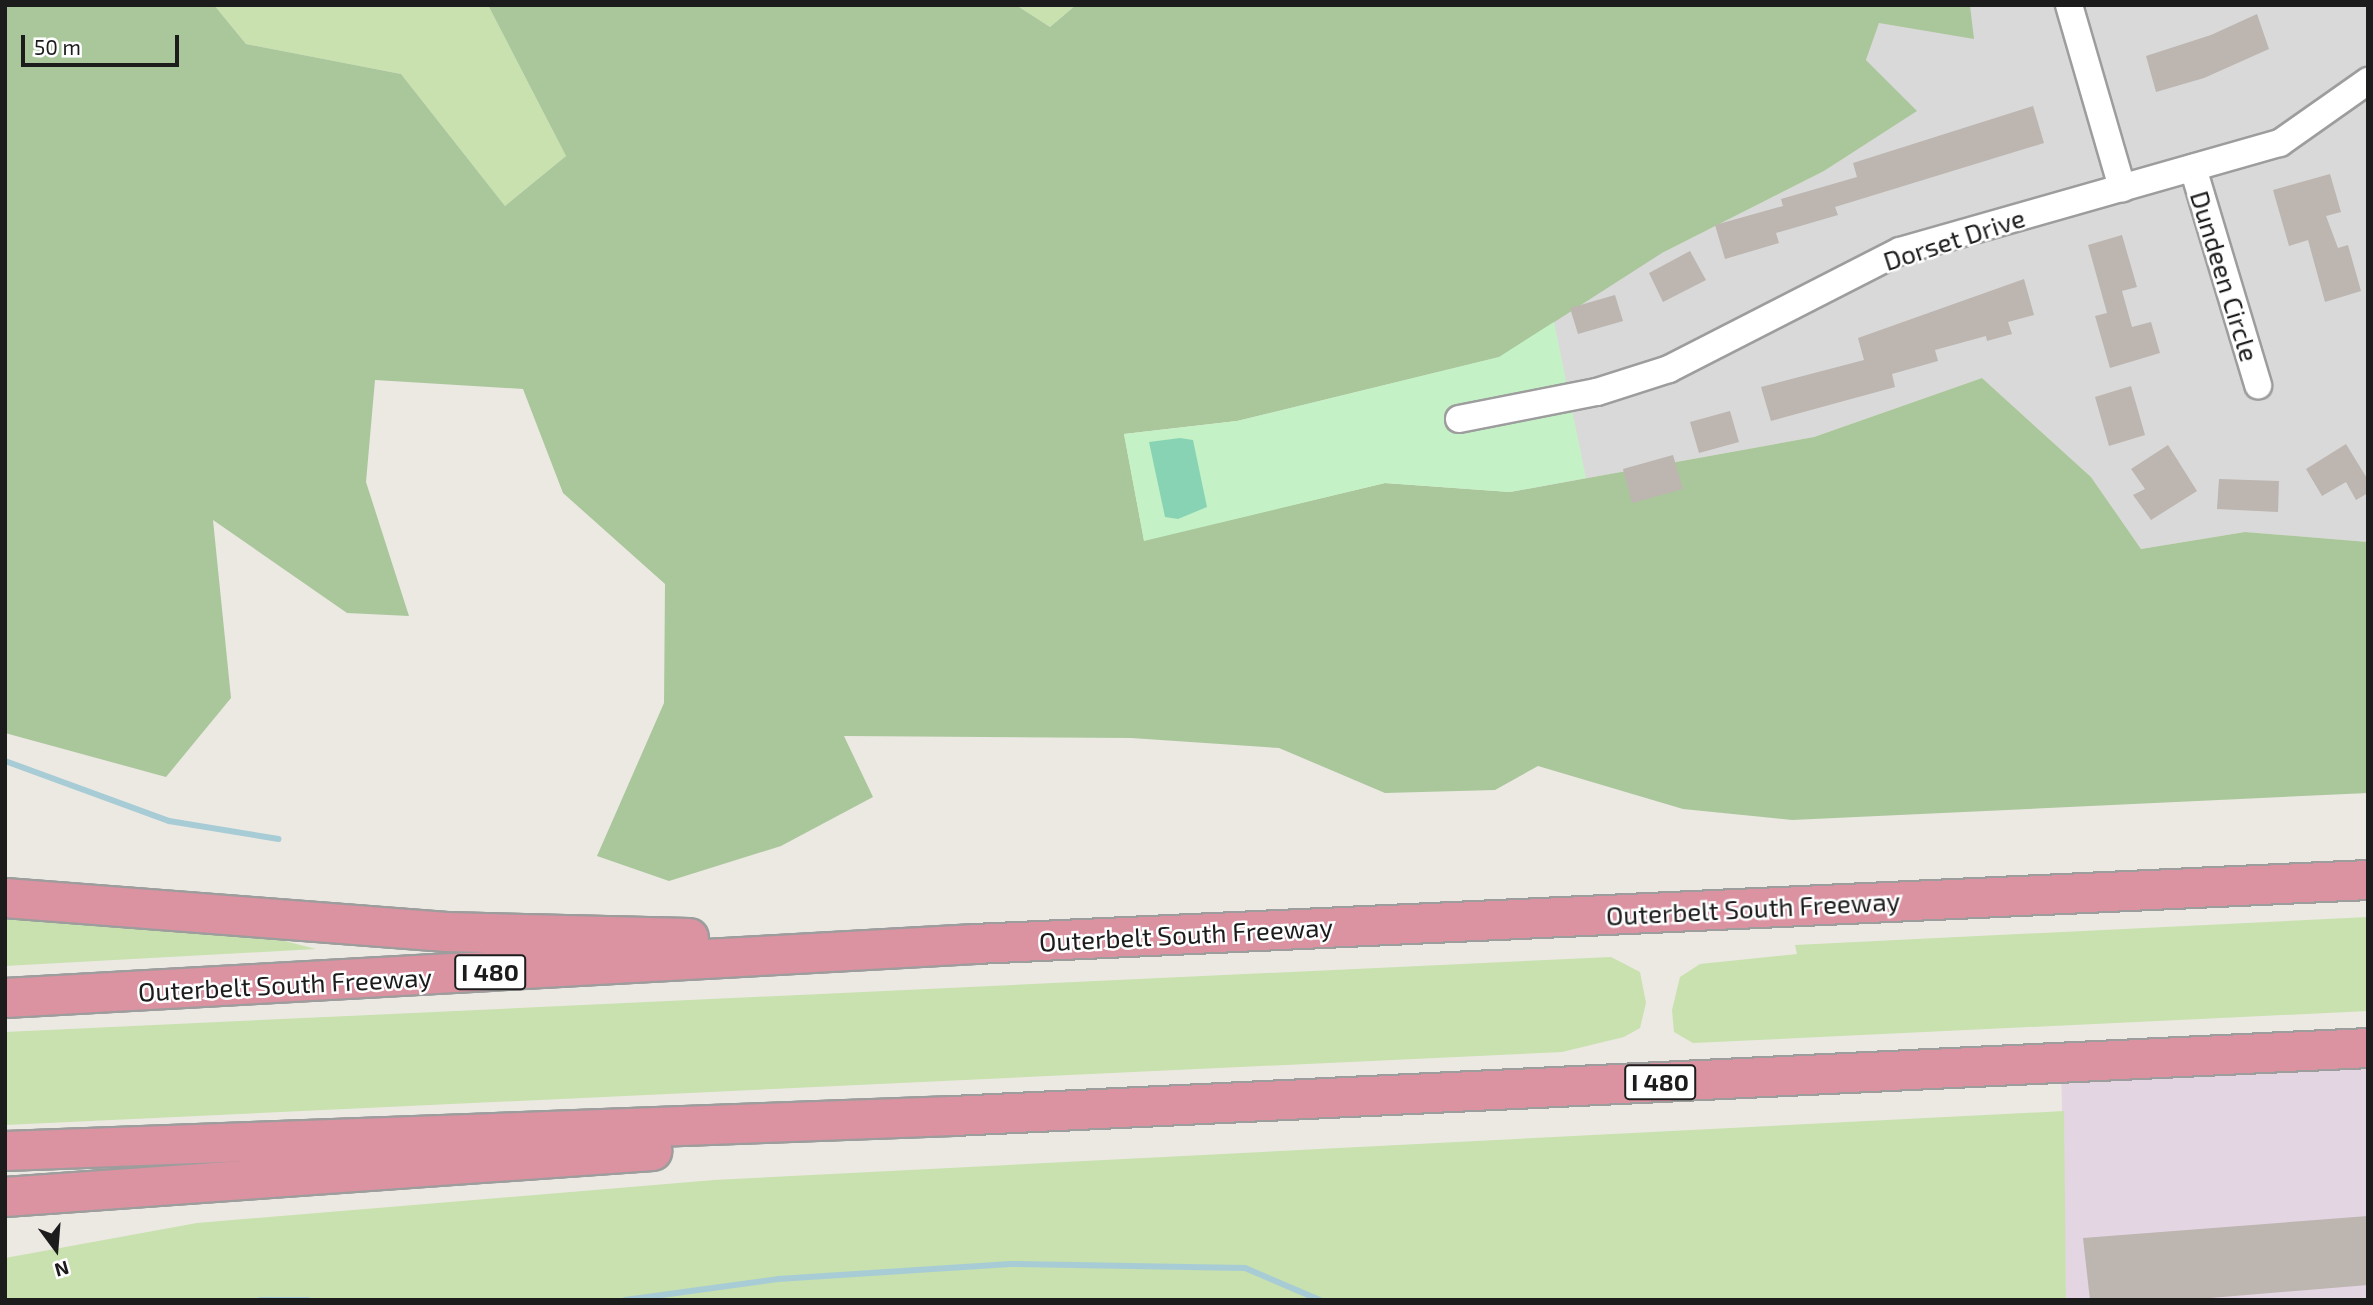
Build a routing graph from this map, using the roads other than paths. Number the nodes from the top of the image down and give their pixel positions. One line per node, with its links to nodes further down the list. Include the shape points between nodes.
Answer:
1 (2069, 5): 4 (street)
2 (2368, 81): 3 (street, Dorset Drive, via 2280,143)
3 (2193, 168): 4 (street, Dorset Drive); 5 (street, Dundeen Circle)
4 (2122, 188): 6 (street, Dorset Drive, via 1900,251 1668,369 1597,392)
5 (2258, 385)
6 (1459, 419)
7 (2368, 880): 11 (highway, Outerbelt South Freeway / I 480)
8 (5, 885): 10 (highway)
9 (5, 898): 10 (highway)
10 (216, 916): 11 (highway, via 447,932)
11 (975, 944): 12 (highway, Outerbelt South Freeway / I 480)
12 (5, 998)
13 (2368, 1048): 14 (highway, I 480)
14 (953, 1116): 15 (highway, I 480); 16 (highway, via 723,1146)
15 (5, 1151)
16 (5, 1197)

